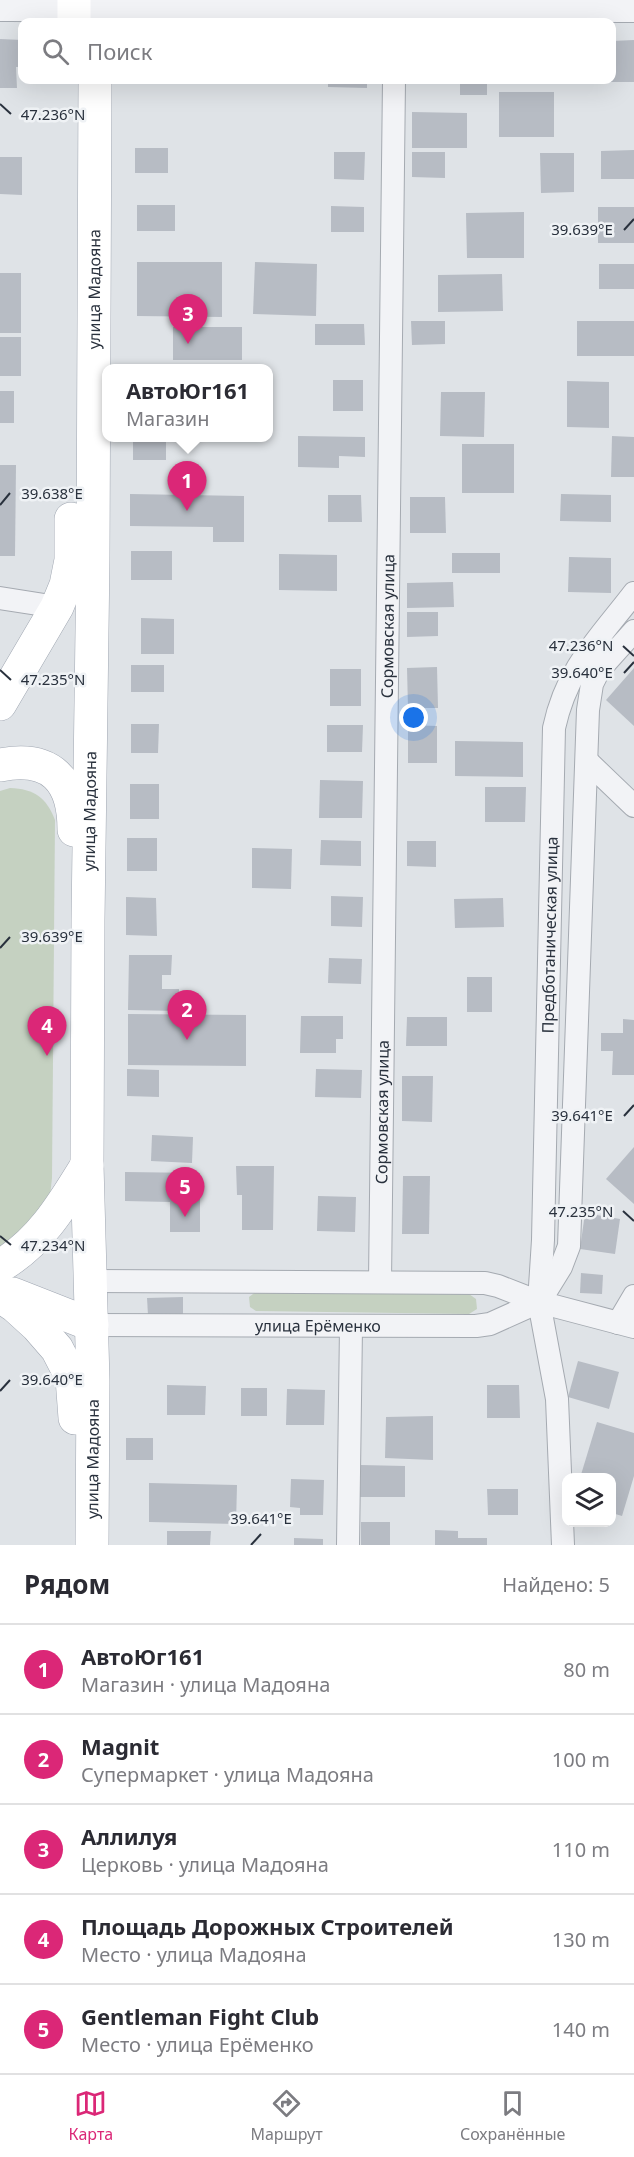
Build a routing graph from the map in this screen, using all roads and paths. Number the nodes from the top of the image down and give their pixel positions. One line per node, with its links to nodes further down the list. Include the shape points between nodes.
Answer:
1 (0, 10): 2 (street)
2 (85, 11): 3 (street)
3 (395, 11): 4 (street)
4 (634, 11)
5 (74, 84): 10 (main road, улица Мадояна, via 71,560)
6 (95, 84): 16 (main road, улица Мадояна)
7 (394, 84): 20 (street, Сормовская улица)
8 (634, 593): 24 (street, Предботаническая улица, via 582,657 559,704 554,728)
9 (0, 598): 10 (street)
10 (57, 607): 12 (main road, улица Мадояна)
11 (634, 631): 13 (street, Предботаническая улица, via 599,670 592,684)
12 (0, 704)
13 (587, 761): 15 (street); 24 (street, Предботаническая улица, via 569,1246)
14 (0, 765): 16 (main road, via 16,762 46,768 69,790 74,812 75,906)
15 (634, 806)
16 (88, 920): 17 (main road, улица Мадояна)
17 (87, 1165): 18 (main road, via 56,1216 32,1242); 19 (main road, улица Мадояна)
18 (0, 1266)
19 (92, 1281): 20 (street); 25 (main road, улица Мадояна)
20 (380, 1282): 24 (street, via 485,1283)
21 (0, 1290): 25 (main road)
22 (0, 1296): 28 (main road, улица Мадояна, via 37,1326 57,1349 72,1378)
23 (634, 1296): 26 (street)
24 (539, 1302): 26 (street); 27 (street, улица Ерёменко, via 490,1324 476,1326); 31 (street, Предботаническая улица, via 556,1399)
25 (92, 1325): 27 (street, улица Ерёменко); 29 (main road, улица Мадояна)
26 (626, 1325)
27 (351, 1327): 30 (street)
28 (73, 1545)
29 (92, 1545)
30 (348, 1545)
31 (563, 1545)

